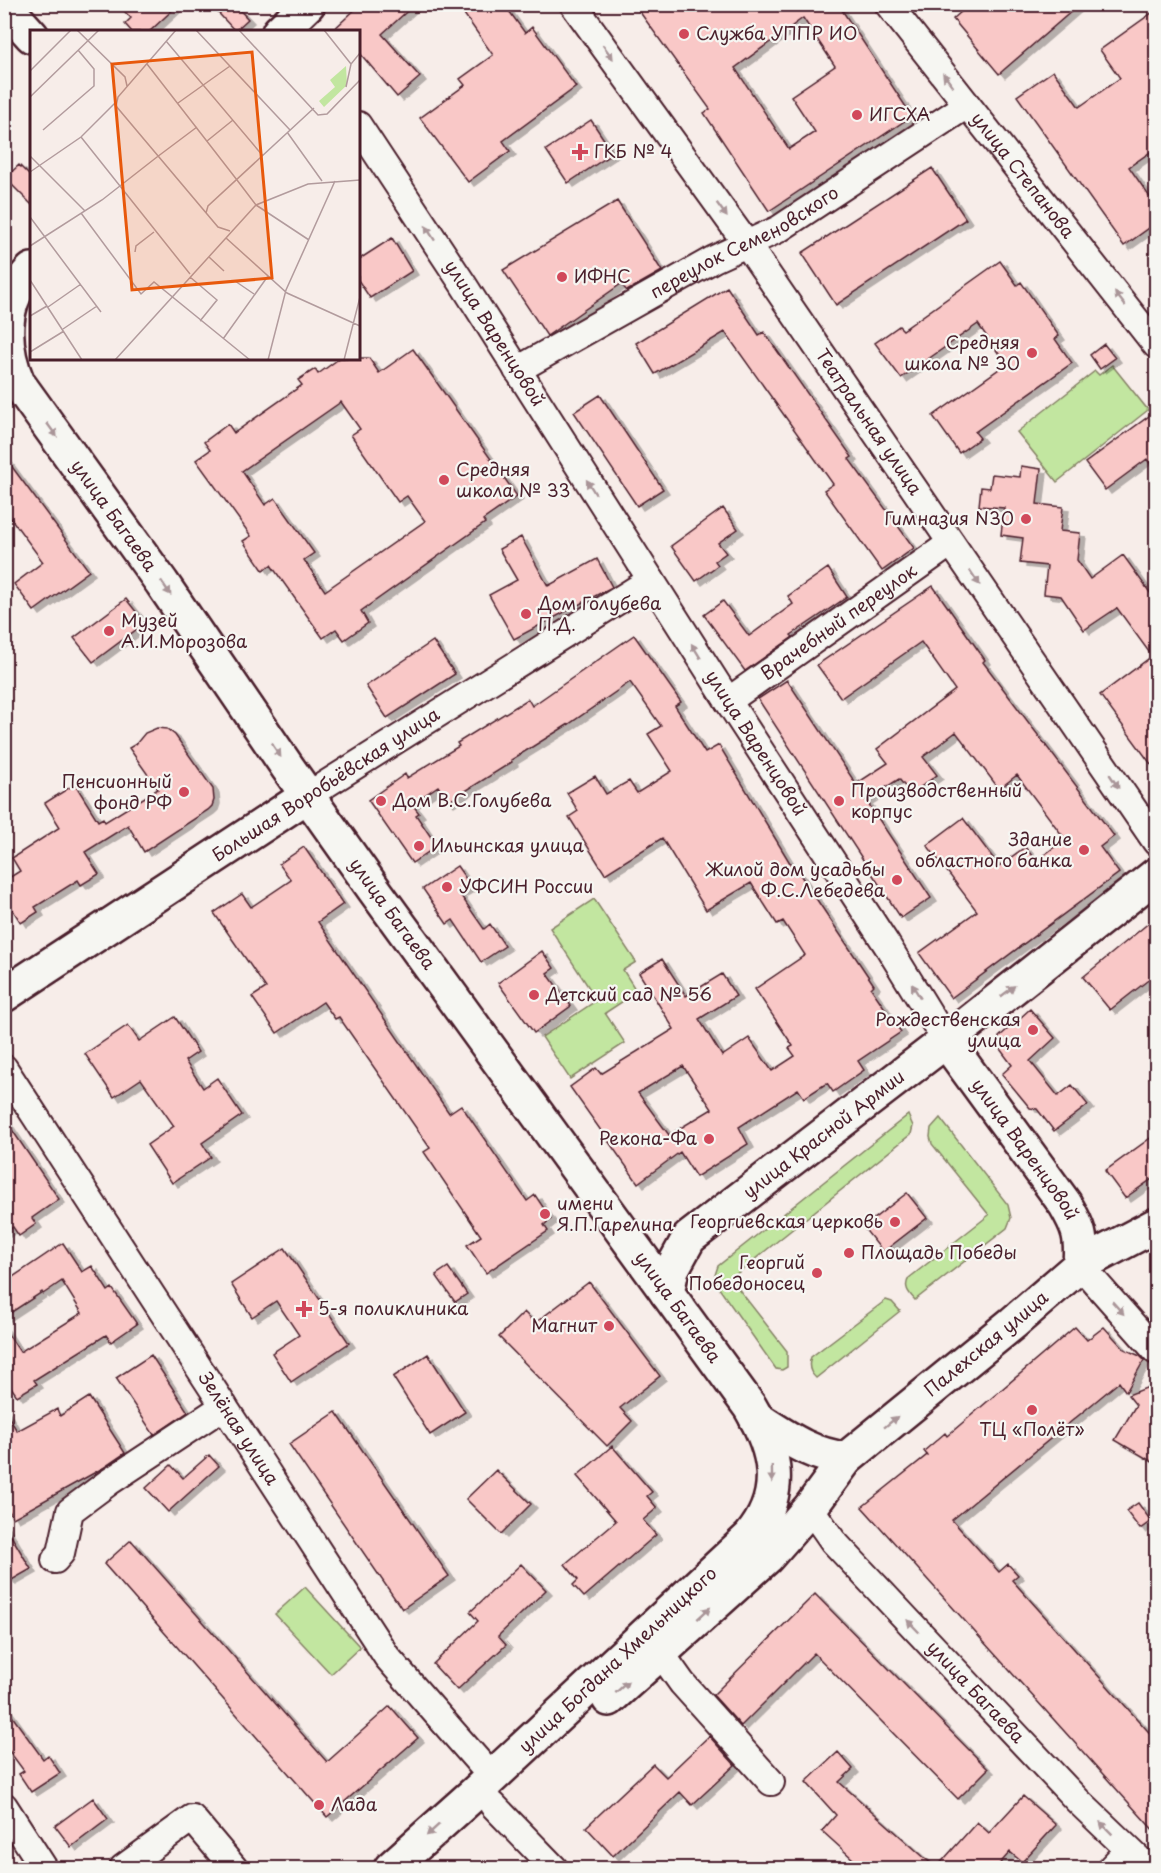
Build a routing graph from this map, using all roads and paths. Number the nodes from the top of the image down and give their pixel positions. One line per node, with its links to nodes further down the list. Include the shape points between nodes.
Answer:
1 (30, 4): 5 (main road)
2 (573, 4): 9 (street, Театральная улица, one-way to 9)
3 (888, 4): 7 (street, улица Степанова, one-way to 3)
4 (4, 5): 6 (main road)
5 (52, 30)
6 (30, 34)
7 (967, 105): 9 (street, переулок Семеновского, via 779,229); 12 (street, улица Степанова, one-way to 7)
8 (360, 128): 13 (street, улица Варенцовой, one-way to 8)
9 (746, 243): 13 (street, переулок Семеновского); 14 (street, Театральная улица)
10 (30, 272): 11 (main road, улица Багаева, via 18,287)
11 (6, 314): 17 (main road, улица Багаева, one-way to 17, via 6,349 18,383 162,583)
12 (1156, 345)
13 (517, 370): 15 (street, улица Варенцовой, one-way to 13)
14 (951, 543): 16 (street, Врачебный переулок); 18 (street, Театральная улица, one-way to 18)
15 (651, 580): 16 (street, улица Варенцовой, one-way to 15); 17 (street, Большая Воробьёвская улица)
16 (728, 701): 21 (street, улица Варенцовой, one-way to 16)
17 (307, 796): 20 (main road, Большая Воробьёвская улица); 24 (main road, улица Багаева)
18 (1156, 842)
19 (1156, 875): 21 (main road, улица Красной Армии, one-way to 19)
20 (4, 995)
21 (946, 1041): 23 (main road, улица Варенцовой); 26 (main road, улица Красной Армии)
22 (4, 1068): 30 (street, Зелёная улица)
23 (1065, 1204): 25 (main road, Палехская улица, via 1098,1228 1116,1234); 27 (main road, улица Варенцовой, via 1082,1242)
24 (607, 1210): 26 (main road, улица Красной Армии, via 638,1240 660,1245); 28 (main road, улица Багаева)
25 (1144, 1230): 27 (main road, Палехская улица)
26 (689, 1238): 28 (main road, улица Красной Армии, via 672,1269)
27 (1080, 1265): 29 (street, one-way to 29); 32 (main road, Палехская улица, one-way to 27)
28 (667, 1293): 31 (main road, улица Багаева)
29 (1156, 1351)
30 (224, 1406): 34 (street, via 70,1511); 37 (street, Зелёная улица, via 387,1657)
31 (756, 1418): 32 (main road, улица Багаева, via 803,1448); 37 (main road, улица Богдана Хмельницкого, one-way to 37, via 769,1445 772,1489 769,1504 754,1532)
32 (846, 1459): 33 (main road, улица Богдана Хмельницкого)
33 (810, 1508): 35 (main road, улица Богдана Хмельницкого, one-way to 33, via 767,1557); 39 (street, улица Багаева, one-way to 33, via 1078,1801 833,1541)
34 (56, 1560)
35 (660, 1652): 36 (street, via 682,1683); 37 (main road, улица Богдана Хмельницкого, one-way to 35)
36 (771, 1782)
37 (492, 1791): 43 (main road, улица Богдана Хмельницкого, one-way to 43); 44 (main road, улица Богдана Хмельницкого); 45 (street, Зелёная улица)
38 (4, 1806): 40 (street)
39 (1119, 1859): 46 (street, улица Багаева)
40 (44, 1869)
41 (123, 1869): 42 (street, via 192,1818)
42 (234, 1869)
43 (391, 1869)
44 (424, 1869)
45 (554, 1869)
46 (1148, 1869)

